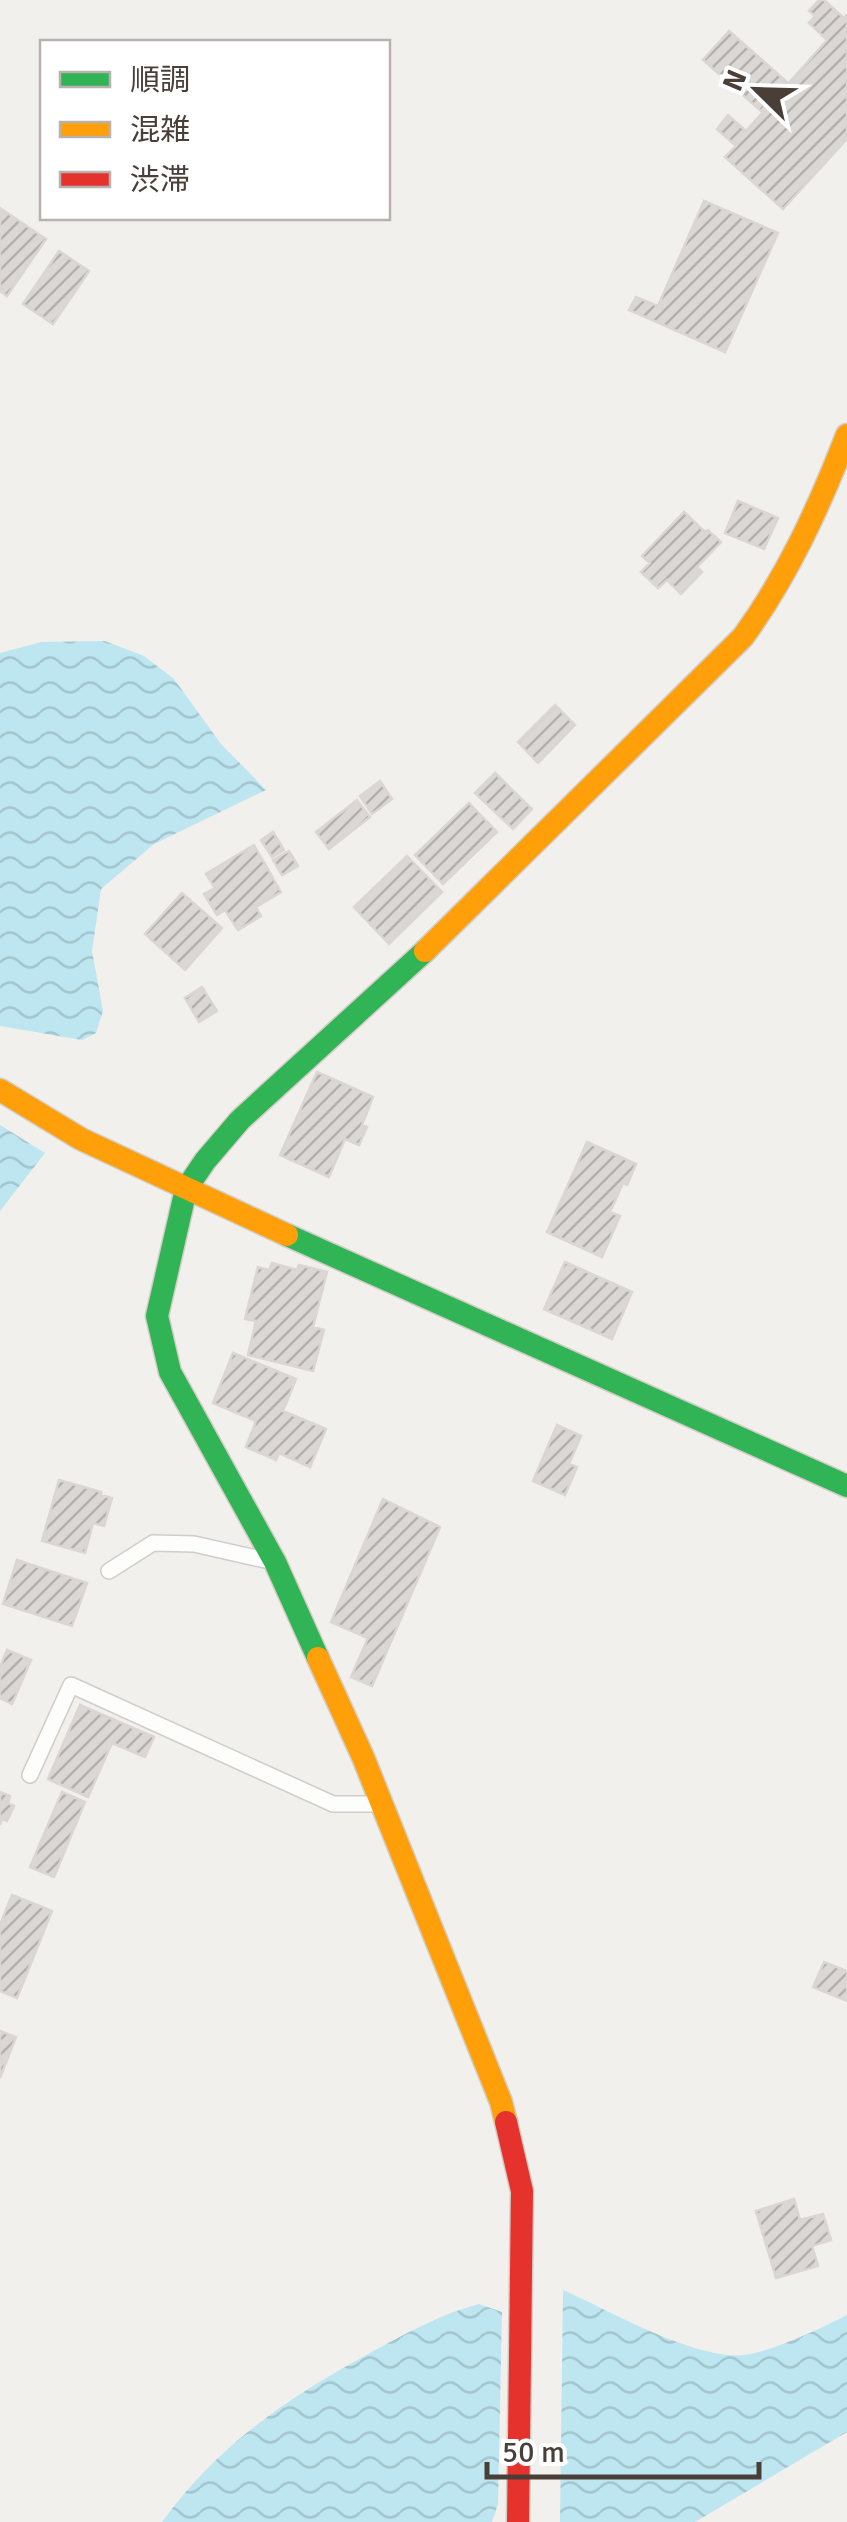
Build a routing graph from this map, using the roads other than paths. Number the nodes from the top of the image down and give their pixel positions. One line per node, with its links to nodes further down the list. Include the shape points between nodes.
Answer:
1 (847, 436): 3 (street, via 800,552 743,637 410,966 240,1120)
2 (0, 1090): 3 (street, via 81,1139)
3 (186, 1189): 4 (street); 5 (street, via 157,1316 170,1372)
4 (847, 1486)
5 (275, 1562): 6 (lane, via 194,1544 154,1543); 8 (street)
6 (109, 1572)
7 (30, 1775): 8 (lane, via 71,1685 333,1804)
8 (382, 1804): 9 (street, via 501,2102 522,2191)
9 (518, 2522)

